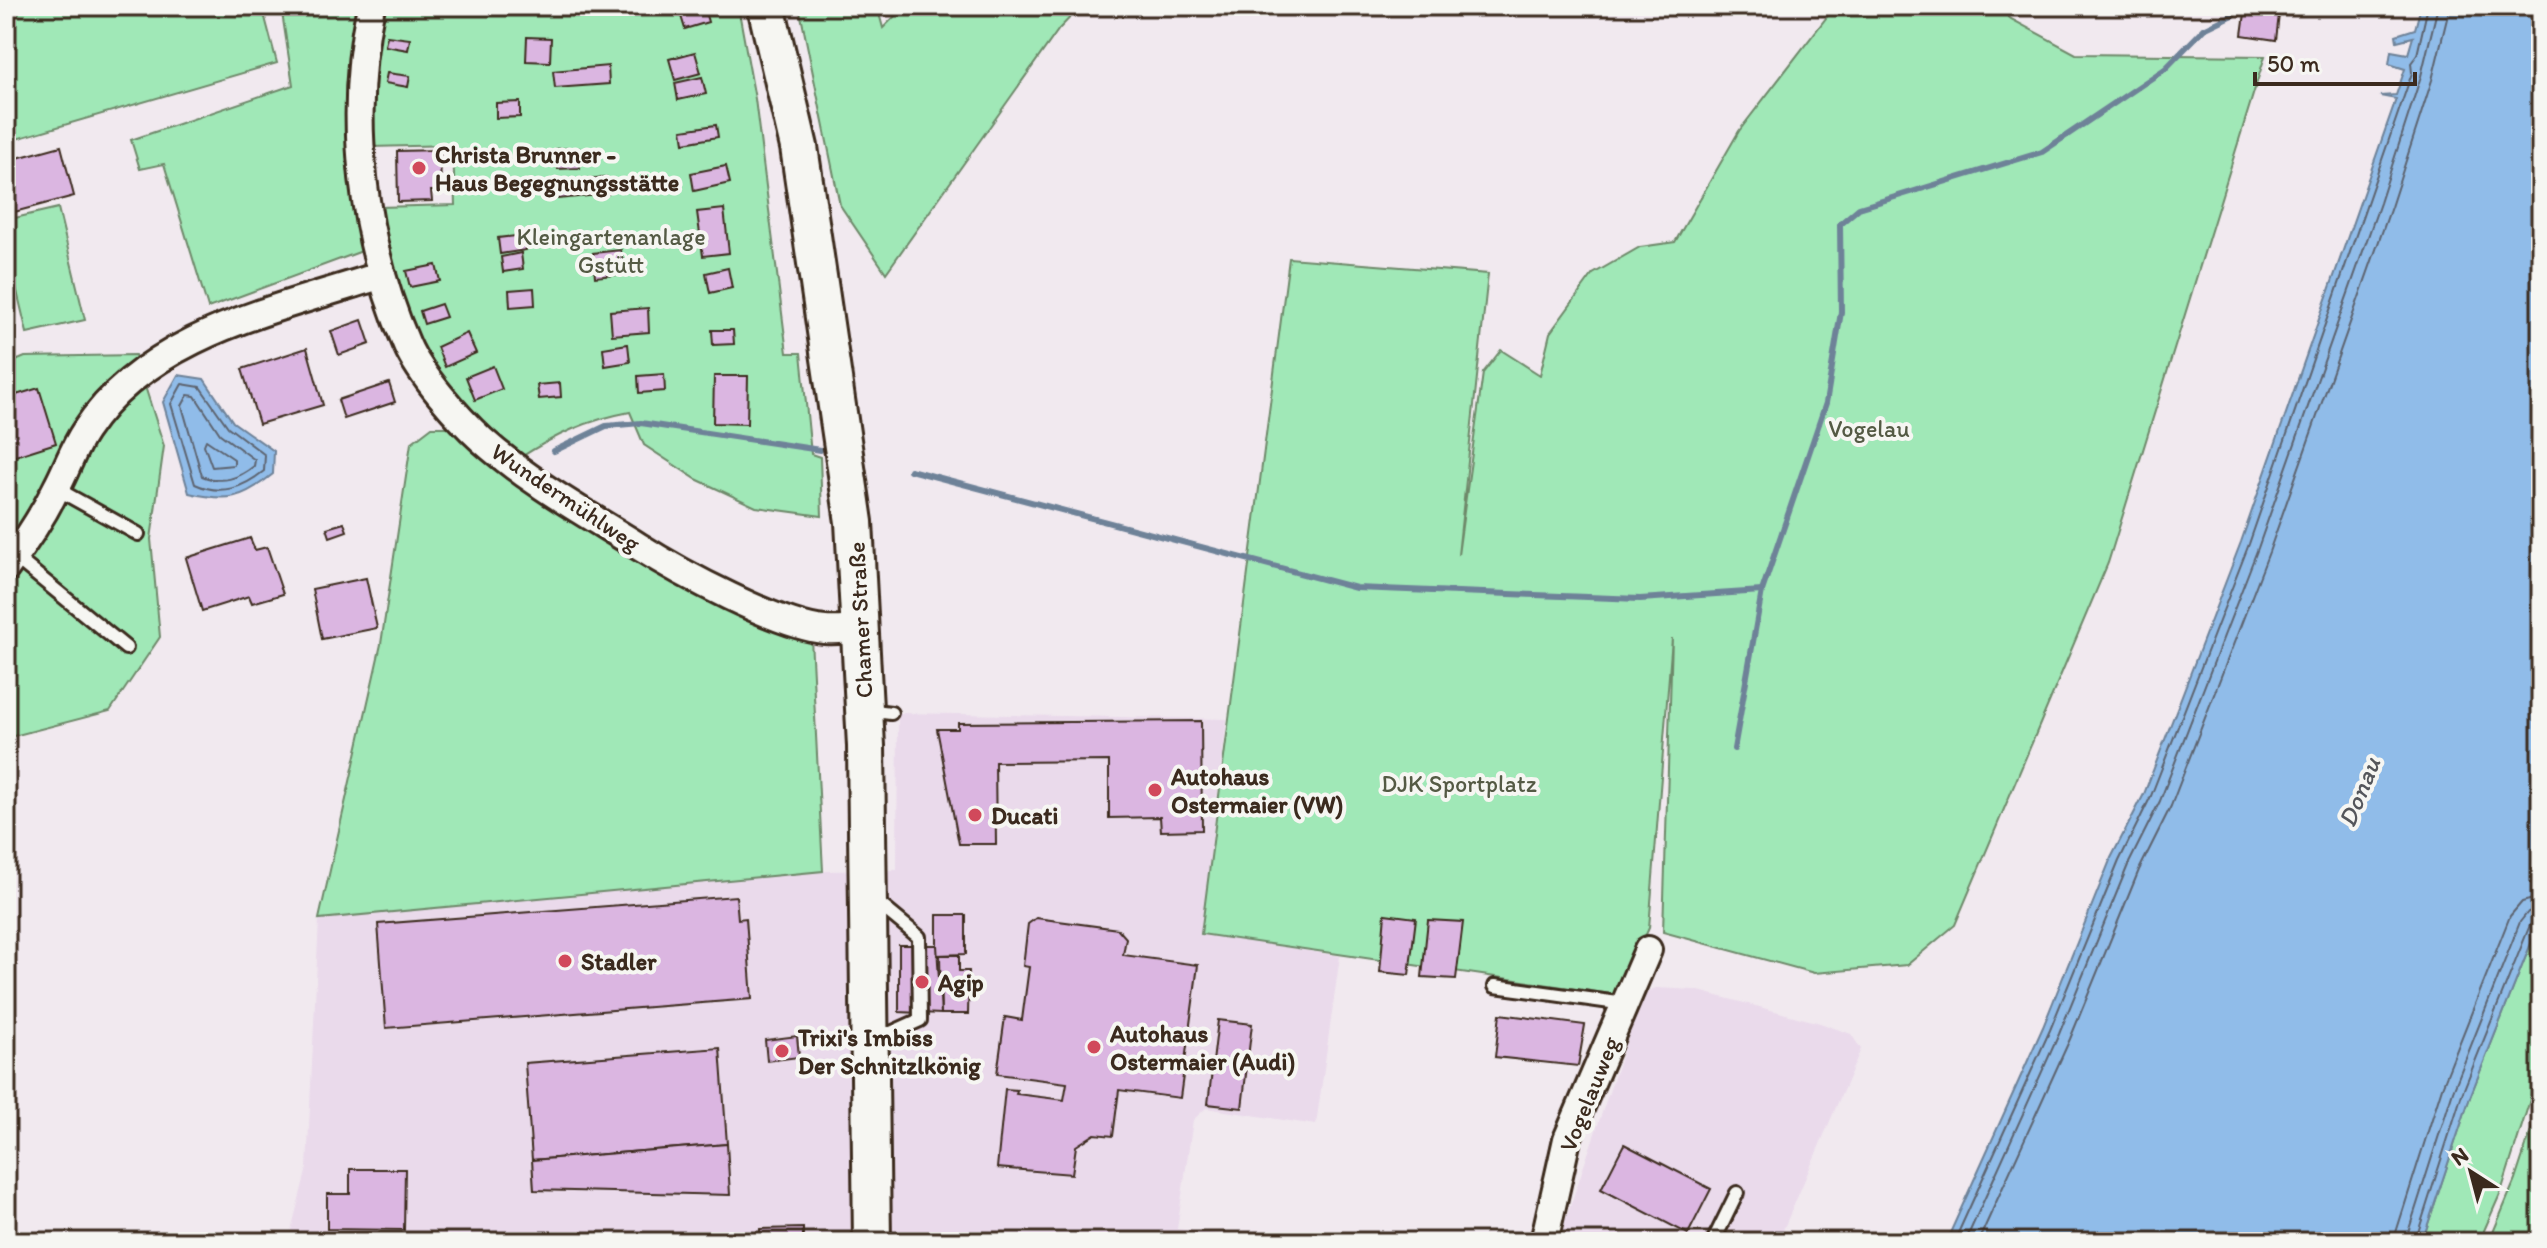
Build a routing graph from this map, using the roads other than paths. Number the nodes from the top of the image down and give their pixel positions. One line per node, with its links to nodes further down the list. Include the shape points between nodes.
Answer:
1 (371, 6): 3 (street, Wundermühlweg, via 362,68 360,148)
2 (766, 6): 7 (main road, Chamer Straße, via 799,147 830,343)
3 (382, 275): 4 (street, via 219,329 146,369 96,416); 7 (street, Wundermühlweg, via 408,348 446,401 522,472 677,570 793,622 825,630)
4 (57, 489): 5 (lane); 6 (street)
5 (138, 534)
6 (10, 562): 8 (lane)
7 (862, 629): 9 (main road, Chamer Straße, via 878,711)
8 (126, 648)
9 (868, 895): 13 (main road, Chamer Straße); 13 (lane, via 919,937 920,1020 891,1033)
10 (1648, 950): 12 (street, Vogelauweg)
11 (1495, 986): 12 (lane)
12 (1625, 1004): 16 (street, Vogelauweg, via 1567,1139)
13 (869, 1033): 15 (main road, Chamer Straße)
14 (1737, 1193): 17 (lane)
15 (872, 1242)
16 (1544, 1242)
17 (1713, 1242)

